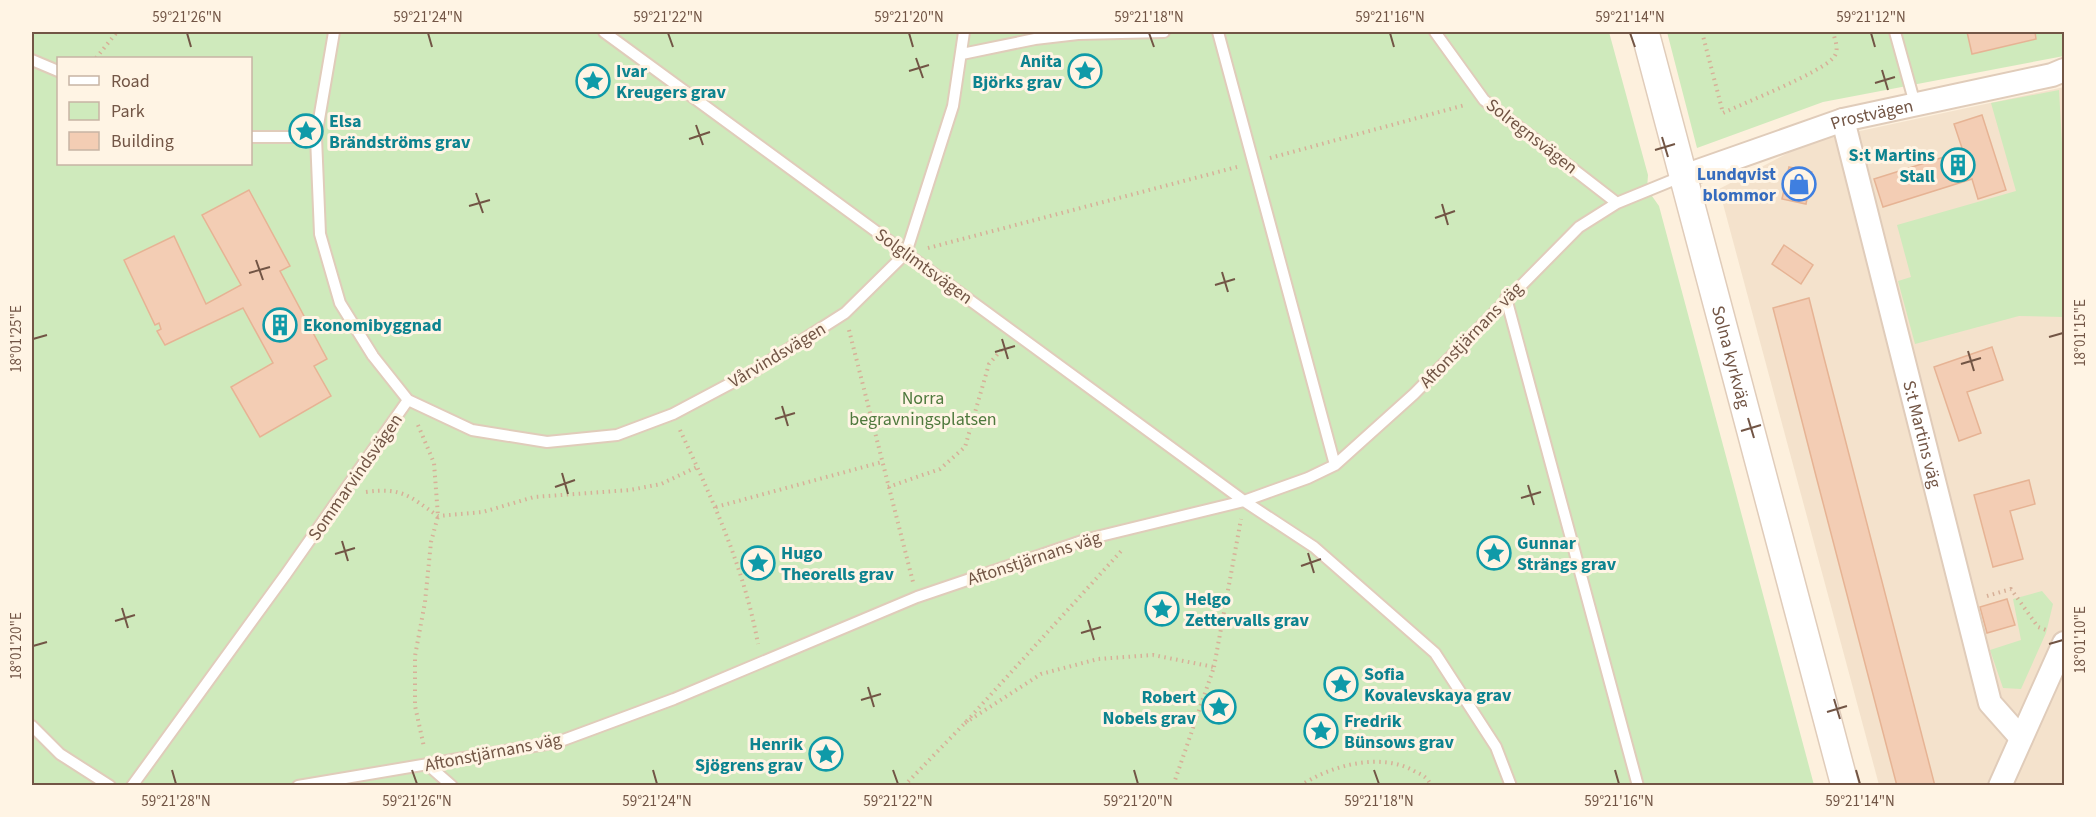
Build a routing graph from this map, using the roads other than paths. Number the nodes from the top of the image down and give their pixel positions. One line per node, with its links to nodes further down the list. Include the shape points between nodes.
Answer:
1 (334, 32): 17 (lane, Sommarvindsvägen)
2 (604, 32): 20 (lane, Solglimtsvägen)
3 (964, 32): 10 (lane, Vårvindsvägen)
4 (1164, 32): 9 (lane)
5 (1218, 32): 23 (lane)
6 (1435, 32): 19 (lane, Solregnsvägen, via 1484,100)
7 (1645, 32): 18 (street, Solna kyrkväg)
8 (1895, 32): 14 (lane)
9 (1035, 35): 10 (lane)
10 (962, 54): 20 (lane, Vårvindsvägen, via 953,106)
11 (32, 60): 13 (lane)
12 (2064, 70): 14 (street, Prostvägen)
13 (57, 71)
14 (1916, 104): 15 (street, Prostvägen)
15 (1843, 120): 18 (street, Prostvägen); 27 (street, S:t Martins väg, via 1990,703)
16 (252, 137): 17 (lane)
17 (316, 137): 22 (lane, Sommarvindsvägen, via 320,234 340,303 373,356)
18 (1684, 176): 19 (lane, Aftonstjärnans väg); 35 (street, Solna kyrkväg)
19 (1617, 203): 21 (lane, Aftonstjärnans väg, via 1579,227)
20 (906, 253): 22 (lane, Vårvindsvägen, via 845,314 754,371 673,414 617,435 548,442 472,430); 24 (lane, Solglimtsvägen)
21 (1506, 298): 23 (lane, Aftonstjärnans väg, via 1414,394); 34 (lane)
22 (408, 400): 30 (lane, Sommarvindsvägen)
23 (1335, 465): 24 (lane, Aftonstjärnans väg)
24 (1244, 501): 28 (lane, Aftonstjärnans väg, via 1088,538 917,597 558,742); 33 (lane, Solglimtsvägen, via 1314,547 1435,653 1496,747)
25 (2060, 639): 27 (street)
26 (32, 726): 29 (lane, via 60,754)
27 (2021, 738): 36 (street)
28 (428, 765): 31 (lane, Aftonstjärnans väg); 32 (lane)
29 (110, 786)
30 (132, 786)
31 (298, 786)
32 (452, 786)
33 (1511, 786)
34 (1638, 786)
35 (1845, 786)
36 (2000, 786)

